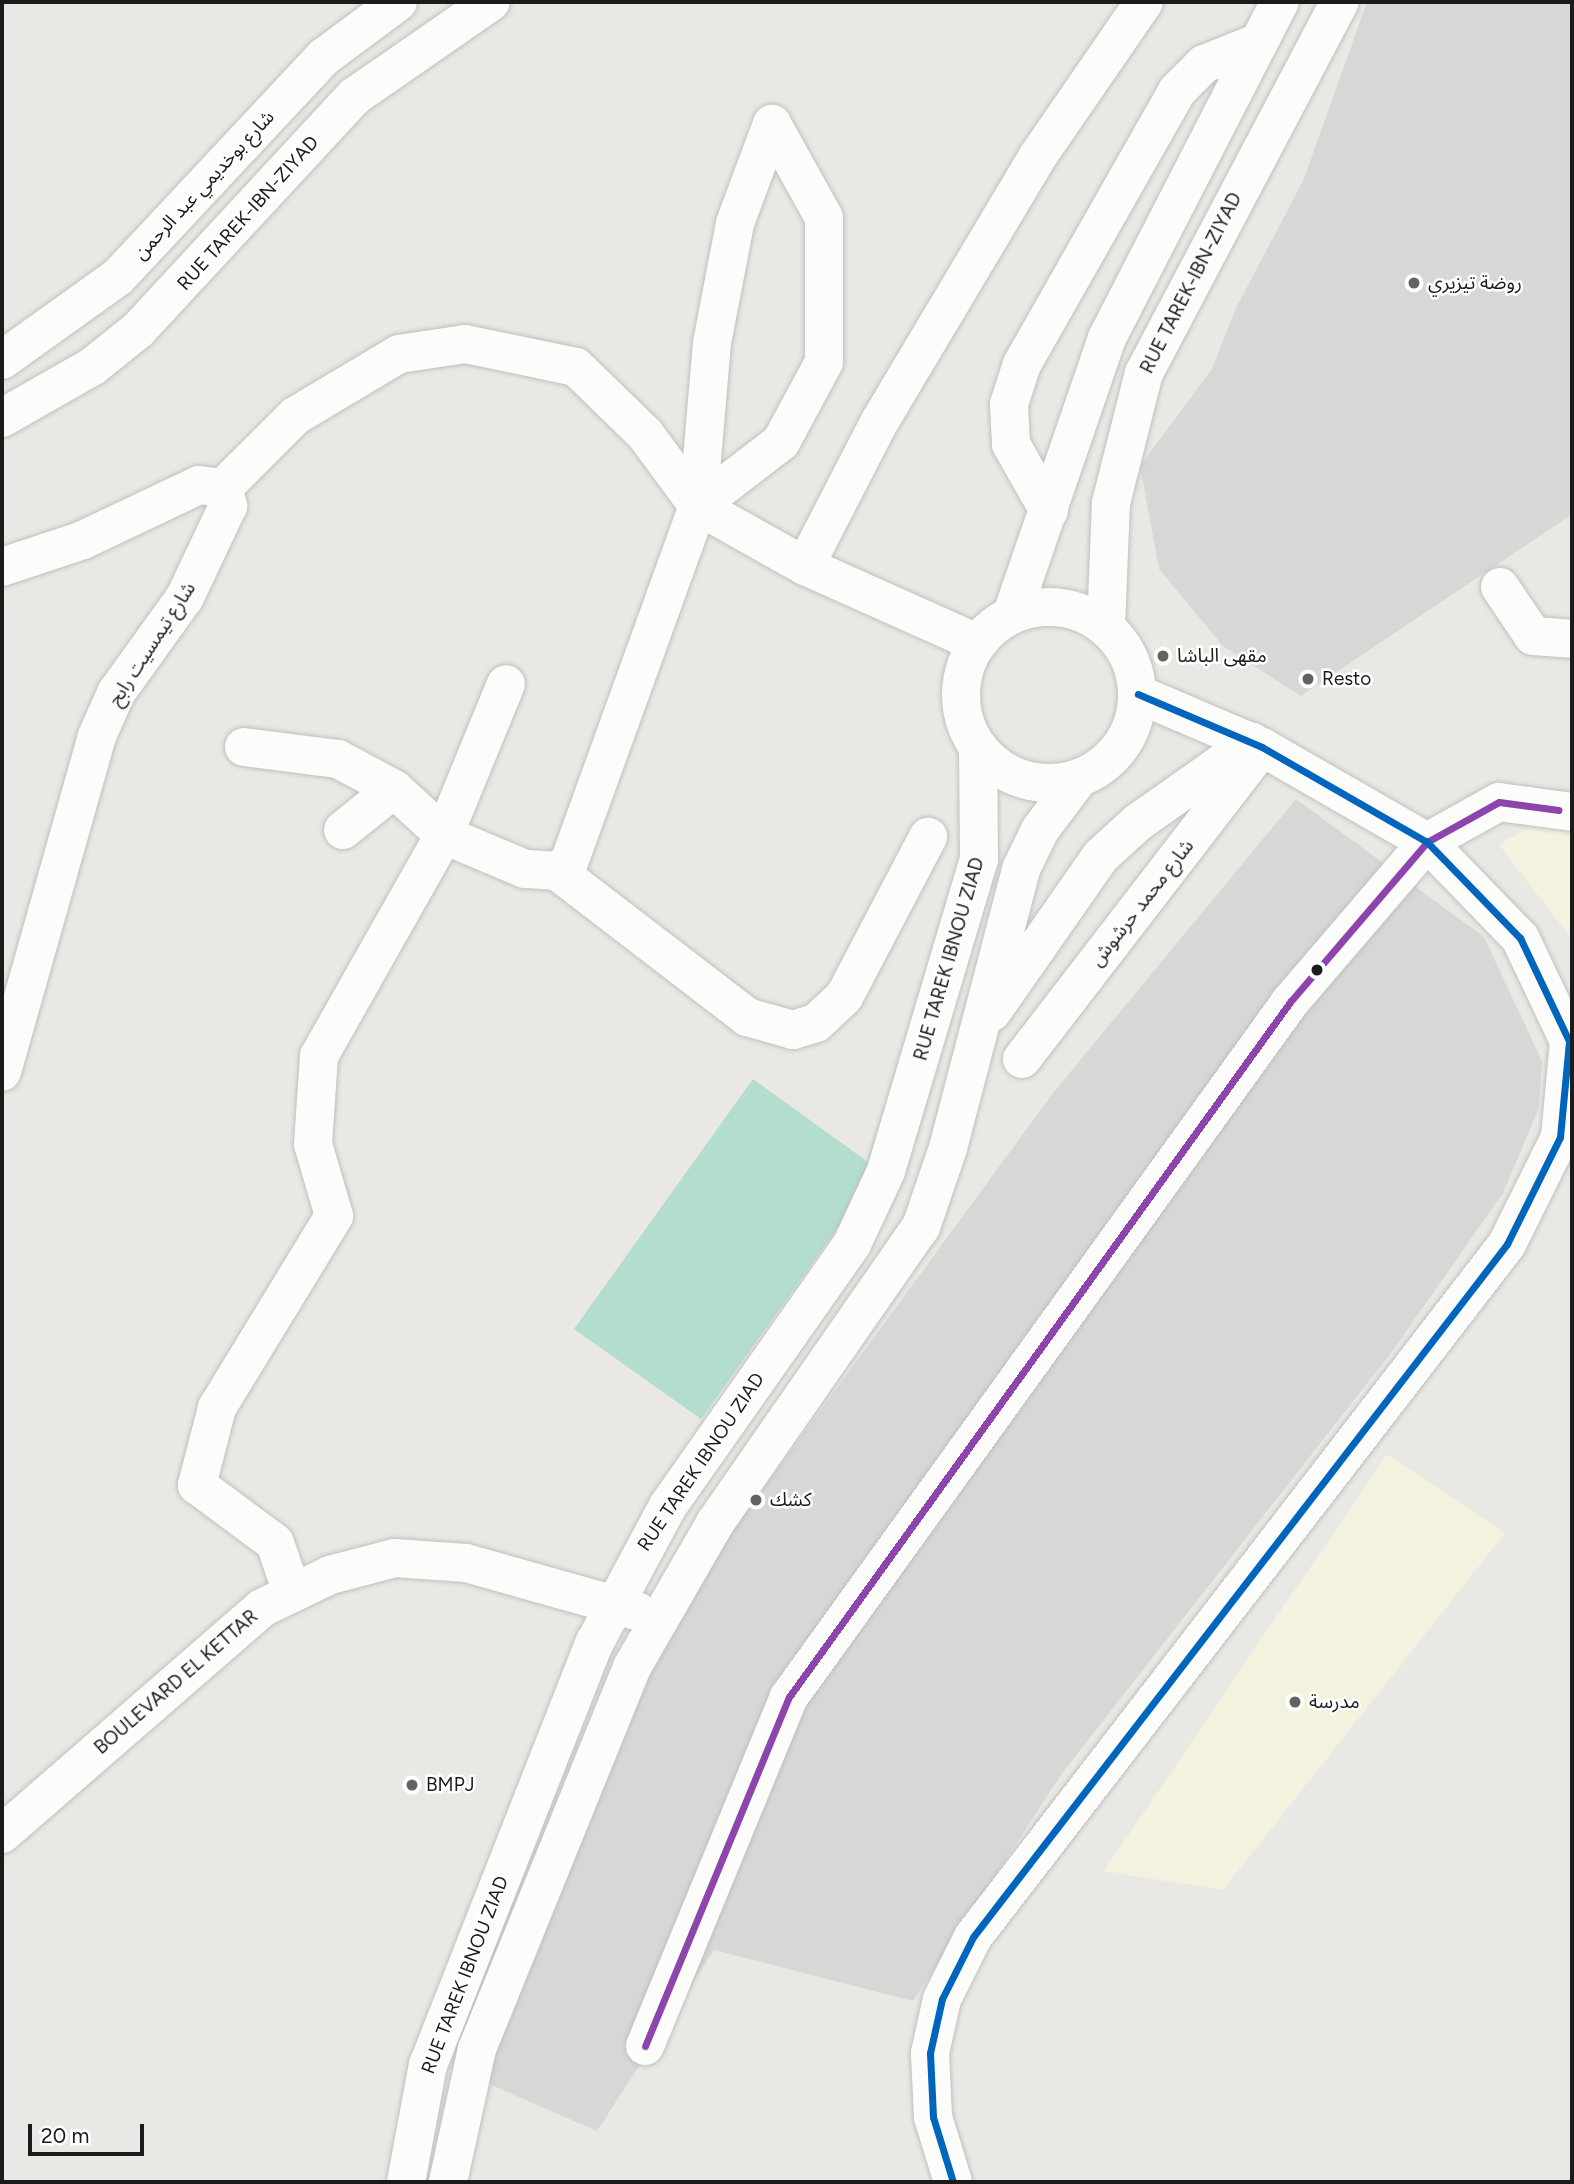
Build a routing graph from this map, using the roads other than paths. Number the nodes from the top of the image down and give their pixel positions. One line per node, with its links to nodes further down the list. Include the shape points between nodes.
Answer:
1 (398, 2): 7 (street, شارع بوخديمي عبد الرحمن, via 324,57 118,277)
2 (491, 2): 8 (street, RUE TAREK-IBN-ZIYAD, via 355,96 138,330 93,366)
3 (1144, 2): 12 (street, via 1017,191 880,421)
4 (1280, 2): 6 (street)
5 (1340, 2): 16 (street, RUE TAREK-IBN-ZIYAD, via 1144,373 1111,503)
6 (1259, 42): 11 (street, via 1107,338); 11 (street, via 1204,64 1177,91 1021,366 1009,404 1011,444)
7 (2, 360)
8 (2, 418)
9 (223, 488): 10 (street, via 295,416 399,354 465,344 576,366 645,434); 13 (street, via 199,485 83,540); 34 (street, شارع تيمسيت رابح, via 228,506 185,597 116,693 97,736)
10 (698, 506): 10 (street, via 781,442 824,362 824,218 772,124 736,223 712,344); 12 (street); 31 (street, via 576,849)
11 (1049, 511): 15 (street)
12 (805, 566): 18 (street)
13 (2, 567)
14 (1500, 587): 17 (street, via 1534,636)
15 (1012, 614): 16 (street, via 1061,607); 18 (street)
16 (1106, 627): 20 (street, via 1129,657)
17 (1572, 639)
18 (976, 643): 23 (street, via 960,696 964,724)
19 (506, 684): 28 (street)
20 (1138, 694): 21 (street); 24 (street, via 1122,746)
21 (1257, 744): 30 (street); 32 (street, via 1137,822 1101,856); 33 (street, شارع محمد حرشوش)
22 (244, 747): 25 (street, via 338,759)
23 (978, 749): 24 (street, via 1024,780); 36 (street, RUE TAREK IBNOU ZIAD, via 979,860 901,1126 867,1214 835,1271 668,1506)
24 (1079, 778): 32 (street, RUE TAREK IBNOU ZIAD, via 1040,830 1021,869)
25 (394, 789): 27 (street); 28 (street)
26 (1572, 812): 30 (street, via 1499,802)
27 (343, 830)
28 (444, 835): 31 (street, via 526,869); 35 (street, via 319,1056 313,1144 334,1216 217,1408 197,1485 275,1543)
29 (928, 837): 31 (street, via 844,997 816,1023 793,1030 747,1017)
30 (1427, 842): 39 (street, via 1290,1002 826,1639 789,1697); 42 (street, via 1520,938 1569,1041 1560,1137 1507,1244 973,1937 942,1999 930,2053 933,2117)
31 (557, 871)
32 (977, 1034): 37 (street, RUE TAREK IBNOU ZIAD, via 921,1227)
33 (1022, 1059)
34 (2, 1072)
35 (292, 1594): 36 (street, BOULEVARD EL KETTAR, via 395,1558 466,1563); 38 (street, BOULEVARD EL KETTAR, via 262,1608)
36 (614, 1603): 37 (street, BOULEVARD EL KETTAR); 41 (street, RUE TAREK IBNOU ZIAD, via 428,2066)
37 (655, 1618): 40 (street, RUE TAREK IBNOU ZIAD, via 477,2049)
38 (2, 1834)
39 (645, 2046)
40 (448, 2180)
41 (407, 2182)
42 (953, 2182)

